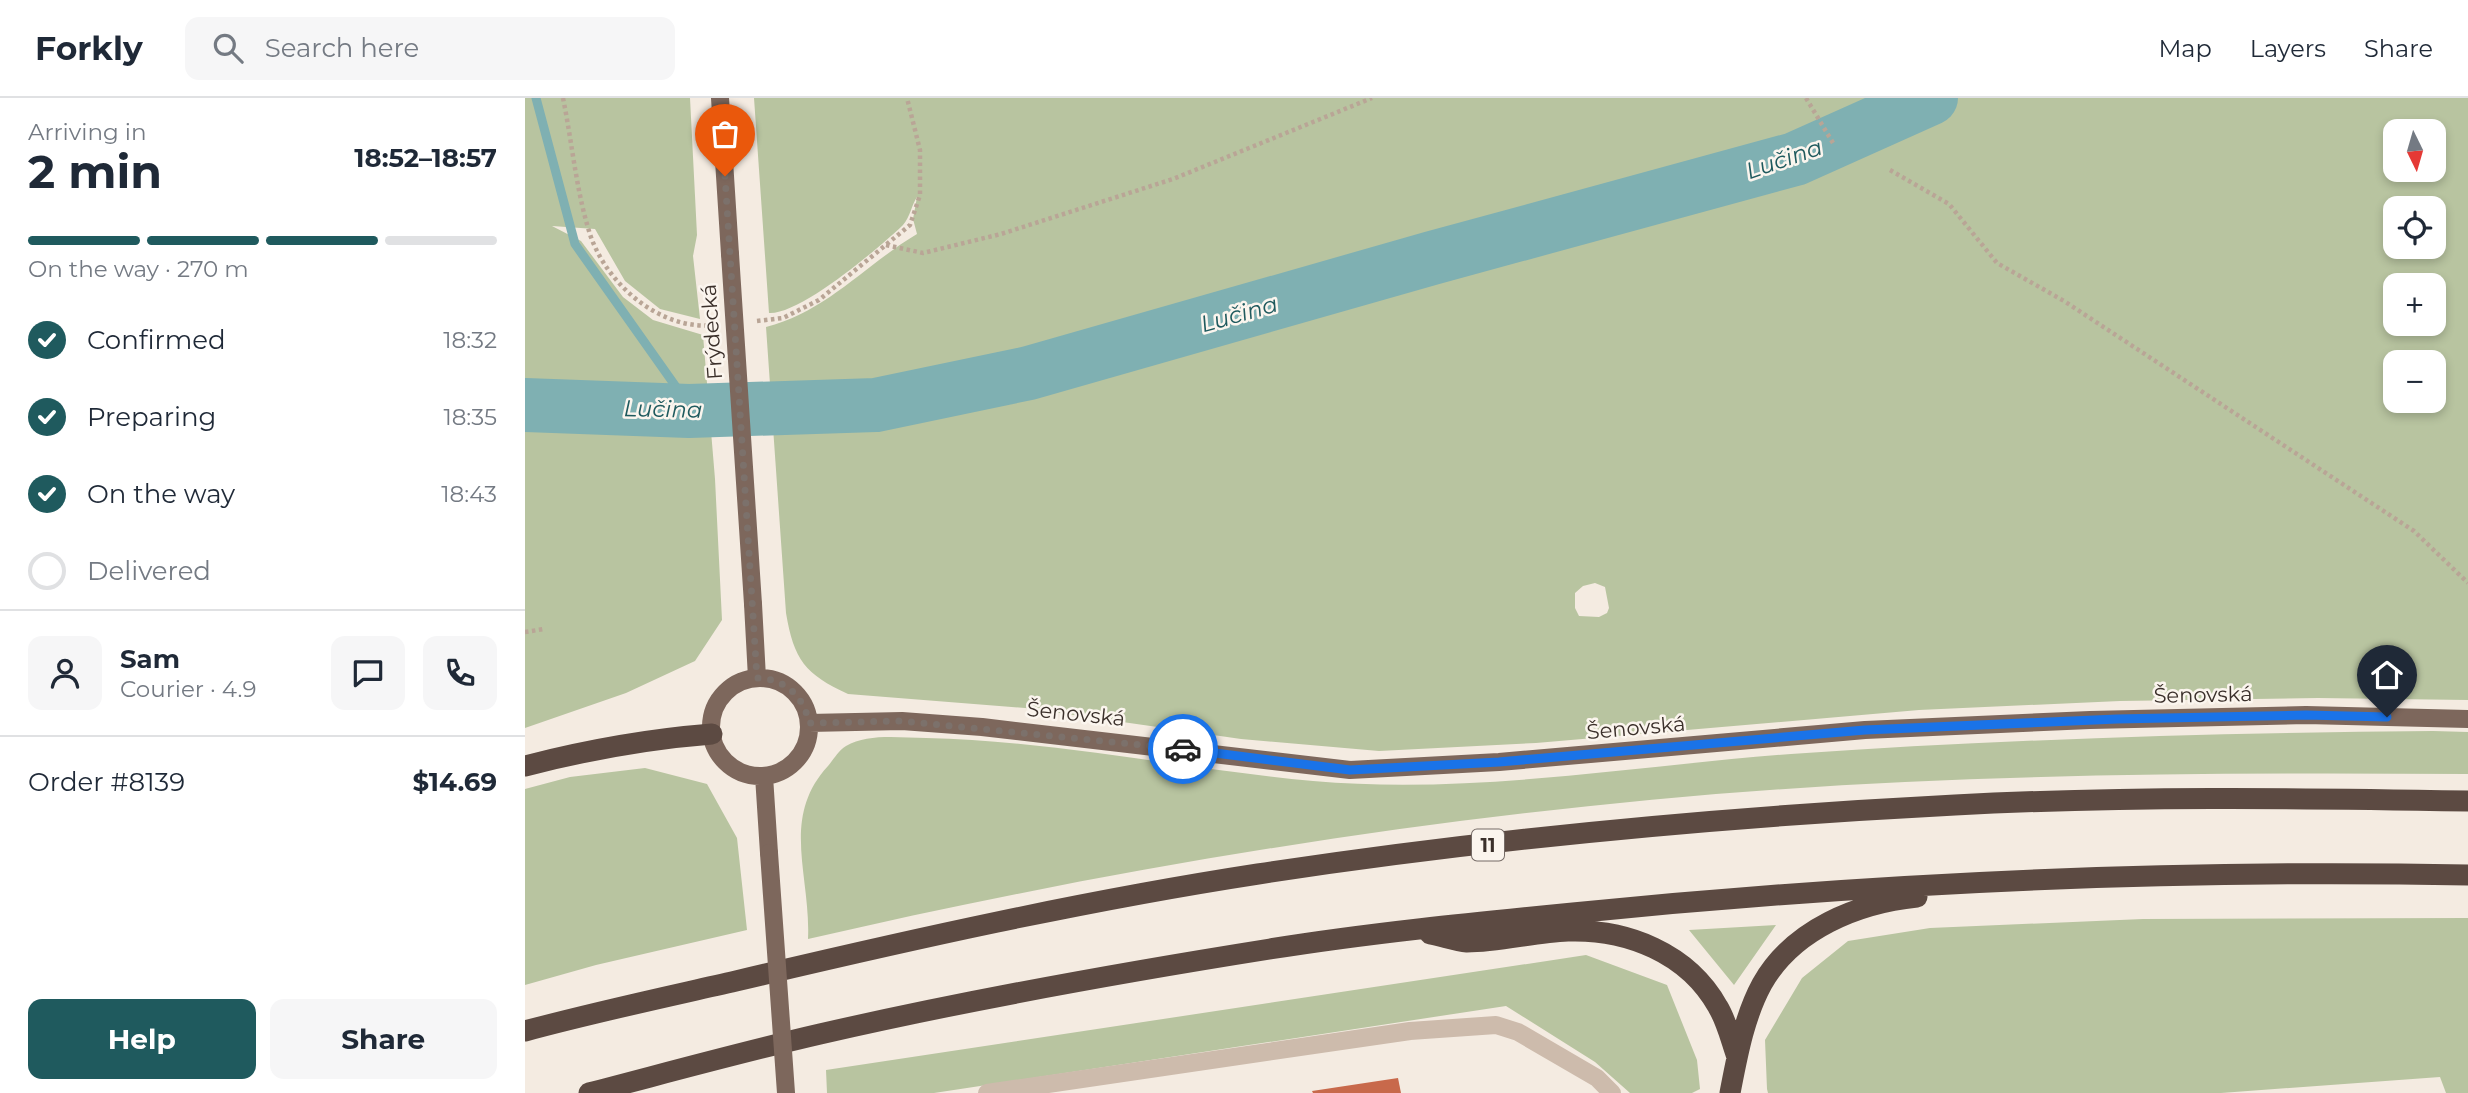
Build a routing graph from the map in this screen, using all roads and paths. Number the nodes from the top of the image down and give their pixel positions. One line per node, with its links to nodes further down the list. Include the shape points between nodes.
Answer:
1 (720, 98): 10 (main road, Frýdecká, bridge)
2 (1372, 98): 6 (path, via 1173,179 1001,234 923,253)
3 (1805, 98): 4 (path)
4 (1833, 143)
5 (1890, 170): 7 (path, via 1949,204 1997,263 2064,301 2414,531)
6 (886, 245)
7 (2468, 583)
8 (544, 629): 9 (path)
9 (525, 632)
10 (757, 678): 12 (main road, via 793,690); 13 (main road, via 725,692 715,707)
11 (2468, 719): 12 (main road, Šenovská, via 2306,715 2076,720 1865,730 1499,762 1350,770 982,727 902,721)
12 (809, 723): 15 (main road, via 807,742 798,759 783,771)
13 (712, 734): 14 (highway, via 660,738); 15 (main road, via 721,756 733,768)
14 (525, 766)
15 (764, 776): 23 (main road, bridge)
16 (2468, 801): 20 (highway, 11, via 2151,799 1955,805 1699,823 1419,853 1257,874 1062,909)
17 (2468, 875): 18 (highway)
18 (2026, 879): 19 (highway, via 1706,899); 21 (highway, via 1893,900 1823,925 1766,977)
19 (1411, 930): 21 (highway, via 1466,942 1569,931 1638,941 1679,962 1700,981 1722,1014); 22 (highway, via 1078,982 820,1034)
20 (525, 1031)
21 (1737, 1057): 26 (highway)
22 (589, 1093)
23 (786, 1093)
24 (987, 1093): 25 (lane, via 1410,1031 1496,1025 1518,1031)
25 (1612, 1093)
26 (1730, 1093)

